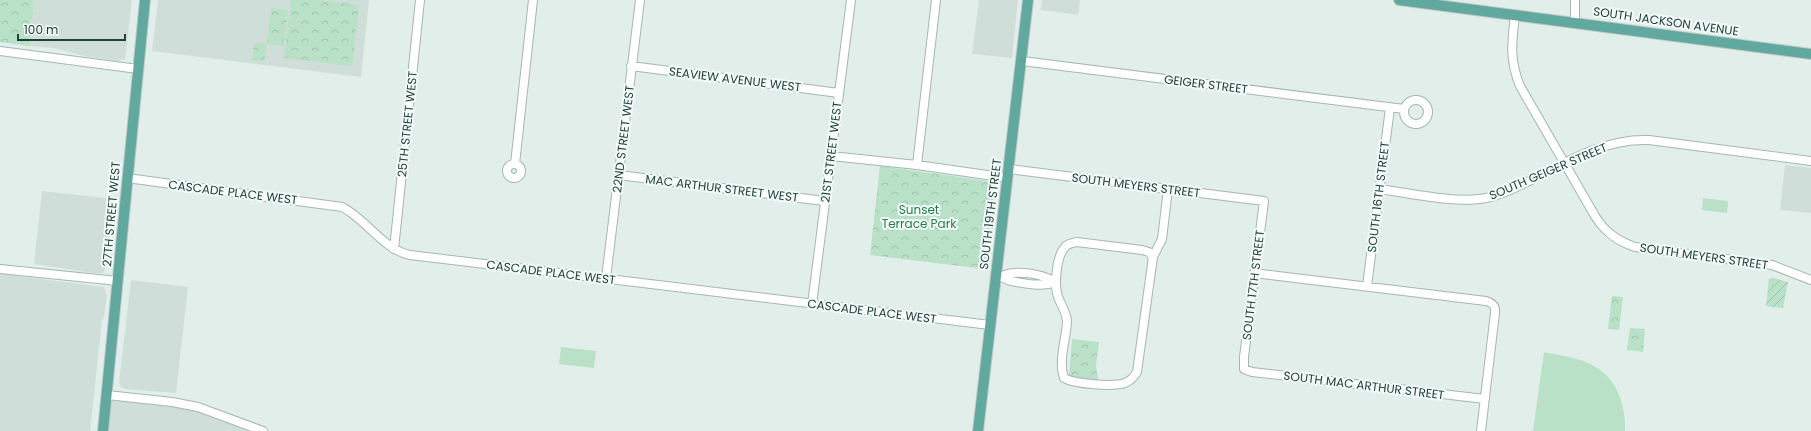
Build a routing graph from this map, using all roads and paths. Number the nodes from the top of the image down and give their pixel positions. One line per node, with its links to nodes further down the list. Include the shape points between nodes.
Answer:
1 (145, 0): 16 (main road, 27TH STREET WEST)
2 (420, 0): 32 (street, 25TH STREET WEST)
3 (533, 0): 22 (street)
4 (640, 0): 15 (street, 22ND STREET WEST)
5 (851, 0): 17 (street, 21ST STREET WEST)
6 (936, 0): 24 (street)
7 (1028, 0): 14 (main road, SOUTH 19TH STREET)
8 (1399, 0): 10 (main road, SOUTH JACKSON AVENUE)
9 (1575, 0): 11 (street)
10 (1516, 14): 11 (main road, SOUTH JACKSON AVENUE); 23 (street, SOUTH MEYERS STREET, via 1511,47 1514,71)
11 (1576, 22): 13 (main road, SOUTH JACKSON AVENUE)
12 (0, 51): 16 (street)
13 (1811, 54)
14 (1022, 61): 18 (street, GEIGER STREET); 25 (main road, SOUTH 19TH STREET)
15 (631, 66): 17 (street, SEAVIEW AVENUE WEST); 26 (street, 22ND STREET WEST)
16 (138, 69): 27 (main road, 27TH STREET WEST)
17 (839, 93): 20 (street, 21ST STREET WEST)
18 (1390, 108): 19 (street, GEIGER STREET); 29 (street, SOUTH 16TH STREET)
19 (1404, 109)
20 (830, 156): 24 (street); 30 (street, 21ST STREET WEST)
21 (1811, 161): 23 (street, SOUTH GEIGER STREET, via 1640,140 1609,144)
22 (515, 164)
23 (1564, 164): 29 (street, SOUTH GEIGER STREET, via 1512,189 1486,198 1451,198); 38 (street, SOUTH MEYERS STREET, via 1599,223 1610,235 1626,244 1644,249 1772,265)
24 (917, 165): 25 (street)
25 (1008, 173): 28 (street, SOUTH MEYERS STREET); 36 (main road, SOUTH 19TH STREET)
26 (619, 175): 30 (street, MAC ARTHUR STREET WEST); 37 (street, 22ND STREET WEST)
27 (127, 178): 32 (street, CASCADE PLACE WEST, via 342,207); 39 (main road, 27TH STREET WEST)
28 (1168, 189): 31 (street, SOUTH MEYERS STREET); 33 (street, via 1162,239)
29 (1379, 189): 41 (street, SOUTH 16TH STREET)
30 (824, 201): 42 (street, 21ST STREET WEST)
31 (1264, 201): 35 (street, SOUTH 17TH STREET)
32 (394, 249): 37 (street, CASCADE PLACE WEST, via 421,257)
33 (1153, 257): 40 (street, via 1149,252 1142,250 1070,243 1062,251); 40 (street, via 1139,366 1133,378 1123,384 1074,382 1064,378 1062,368 1067,321 1058,297)
34 (0, 269): 39 (street)
35 (1254, 273): 41 (street); 44 (street, SOUTH 17TH STREET)
36 (999, 275): 40 (street, via 1009,281 1046,286); 43 (main road, SOUTH 19TH STREET)
37 (606, 278): 42 (street, CASCADE PLACE WEST)
38 (1811, 280)
39 (118, 281): 45 (main road, 27TH STREET WEST)
40 (1056, 282)
41 (1367, 286): 46 (street, via 1493,304 1495,313)
42 (812, 304): 43 (street, CASCADE PLACE WEST)
43 (990, 325): 49 (main road, SOUTH 19TH STREET)
44 (1244, 369): 46 (street, SOUTH MAC ARTHUR STREET)
45 (107, 395): 47 (main road, 27TH STREET WEST); 48 (street, via 198,407)
46 (1485, 400): 50 (street)
47 (103, 431)
48 (263, 431)
49 (978, 431)
50 (1481, 431)

